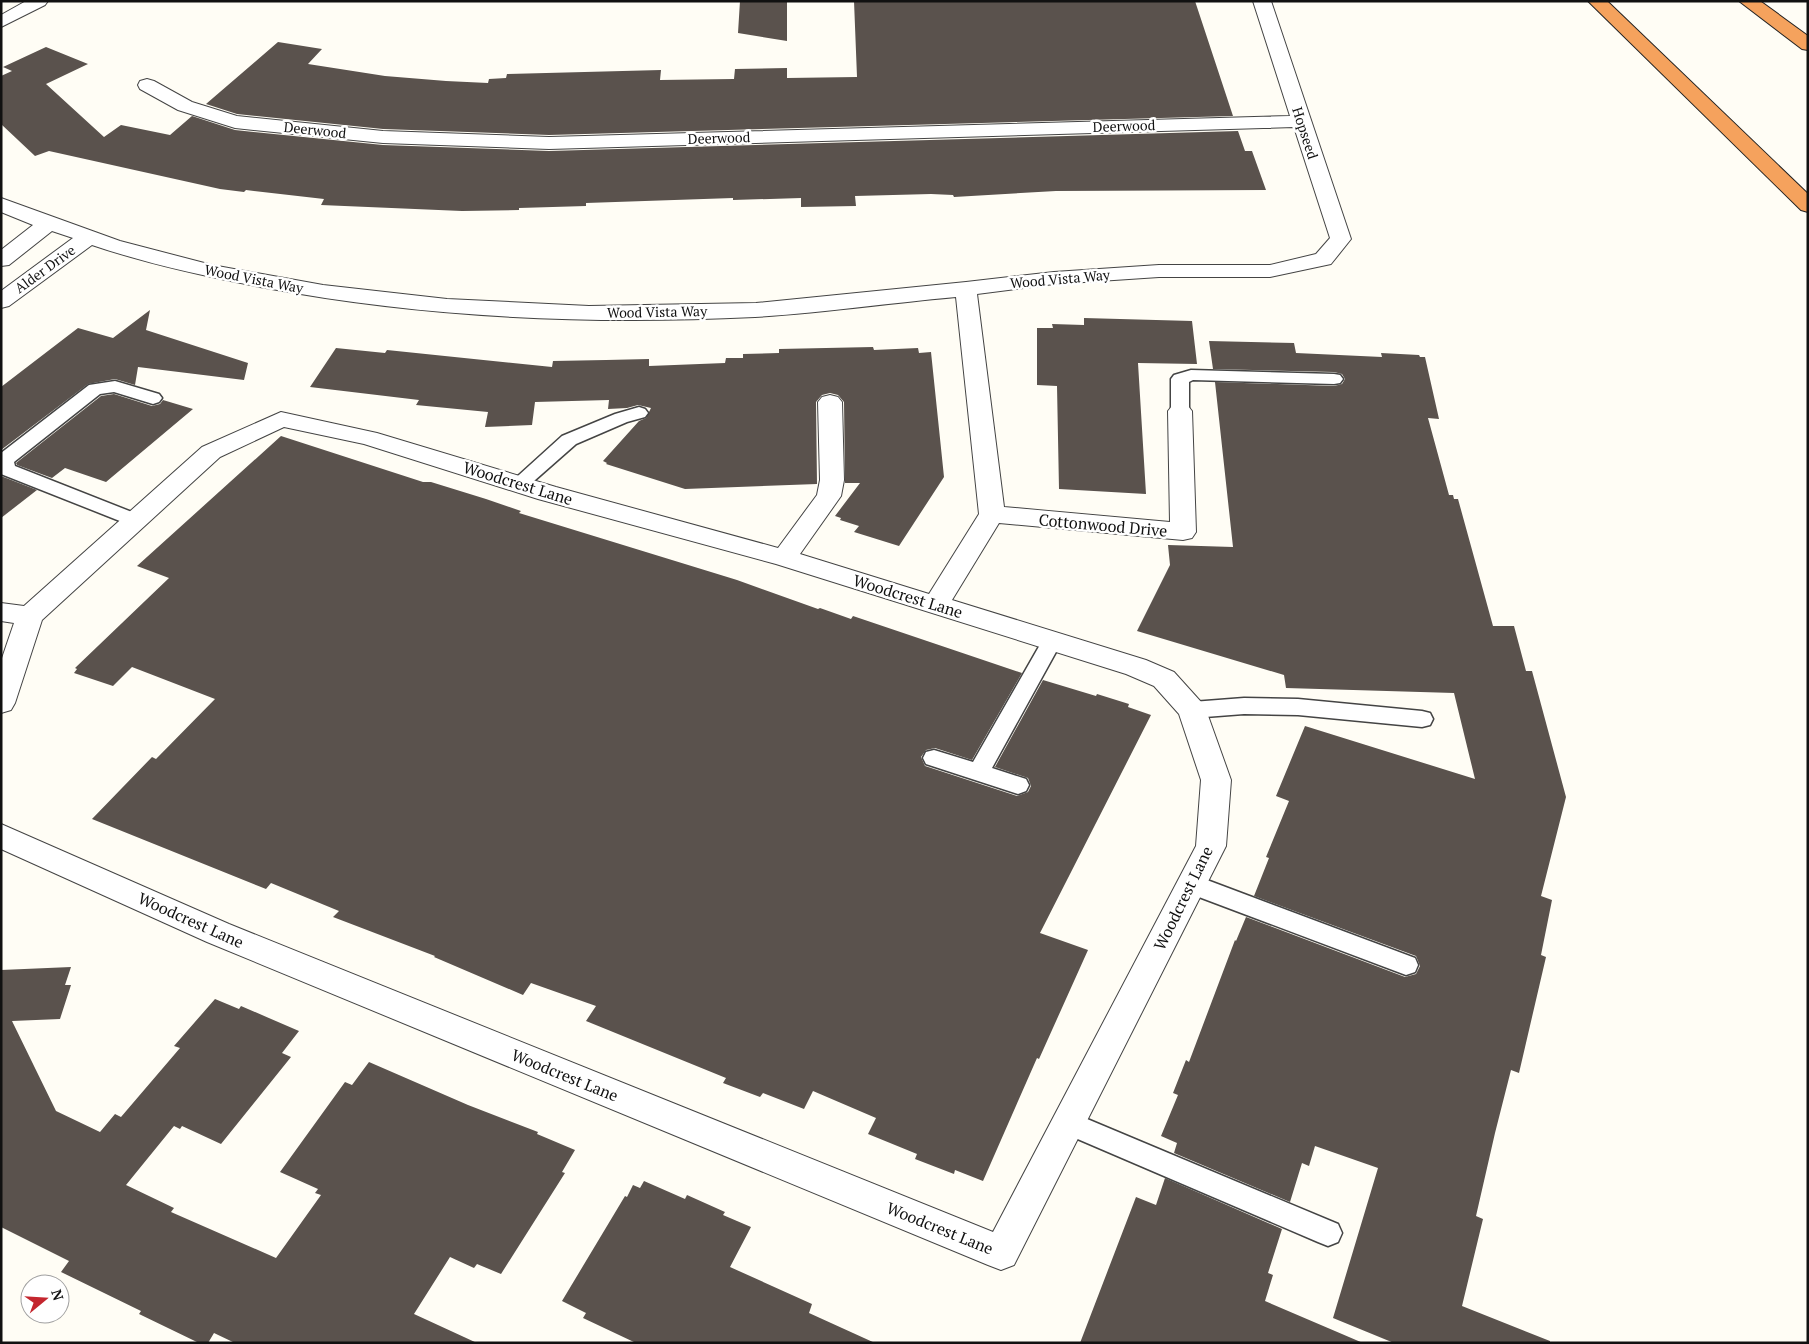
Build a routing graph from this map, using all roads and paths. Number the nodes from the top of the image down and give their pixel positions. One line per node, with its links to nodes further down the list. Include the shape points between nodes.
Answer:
1 (39, 1): 5 (street)
2 (1262, 1): 8 (street, Hopseed)
3 (1597, 1): 10 (highway)
4 (1748, 1): 6 (highway)
5 (1, 22)
6 (1808, 45)
7 (147, 85): 8 (street, Deerwood, via 185,106 236,122 383,137 550,143)
8 (1301, 120): 13 (street, Hopseed, via 1341,239)
9 (1, 204): 11 (street, Wood Vista Way)
10 (1808, 206)
11 (50, 222): 12 (street, Wood Vista Way); 14 (street)
12 (89, 237): 15 (street, Wood Vista Way, via 210,271 323,292 447,306 589,313 756,310); 16 (street, Alder Drive)
13 (1323, 259): 15 (street, Wood Vista Way, via 1270,271 1159,271 1054,278)
14 (1, 260)
15 (966, 289): 23 (street)
16 (1, 301)
17 (1334, 379): 20 (lane, via 1191,375 1180,379)
18 (153, 398): 24 (lane, via 115,386 95,389 4,460 6,469)
19 (830, 402): 25 (street, via 832,480 829,496)
20 (1180, 412): 23 (street, Cottonwood Drive, via 1183,532)
21 (639, 413): 22 (lane, via 568,440)
22 (519, 484): 24 (street, Woodcrest Lane, via 369,438 280,419 210,452); 25 (street, Woodcrest Lane)
23 (992, 514): 26 (street)
24 (135, 521): 28 (street, Woodcrest Lane)
25 (784, 558): 26 (street, Woodcrest Lane)
26 (936, 604): 29 (street, Woodcrest Lane)
27 (1, 612): 28 (street)
28 (30, 616): 30 (street, Woodcrest Lane)
29 (1052, 641): 31 (street, Woodcrest Lane, via 1164,679); 34 (lane)
30 (1, 704)
31 (1192, 710): 32 (lane, via 1244,706 1298,707); 37 (street, Woodcrest Lane, via 1216,780 1211,846)
32 (1422, 719)
33 (934, 758): 34 (lane)
34 (979, 772): 35 (lane)
35 (1018, 785)
36 (1, 836): 39 (street, Woodcrest Lane, via 218,933 1001,1253)
37 (1191, 884): 38 (lane); 39 (street, Woodcrest Lane)
38 (1406, 966)
39 (1068, 1124): 40 (lane)
40 (1328, 1233)

